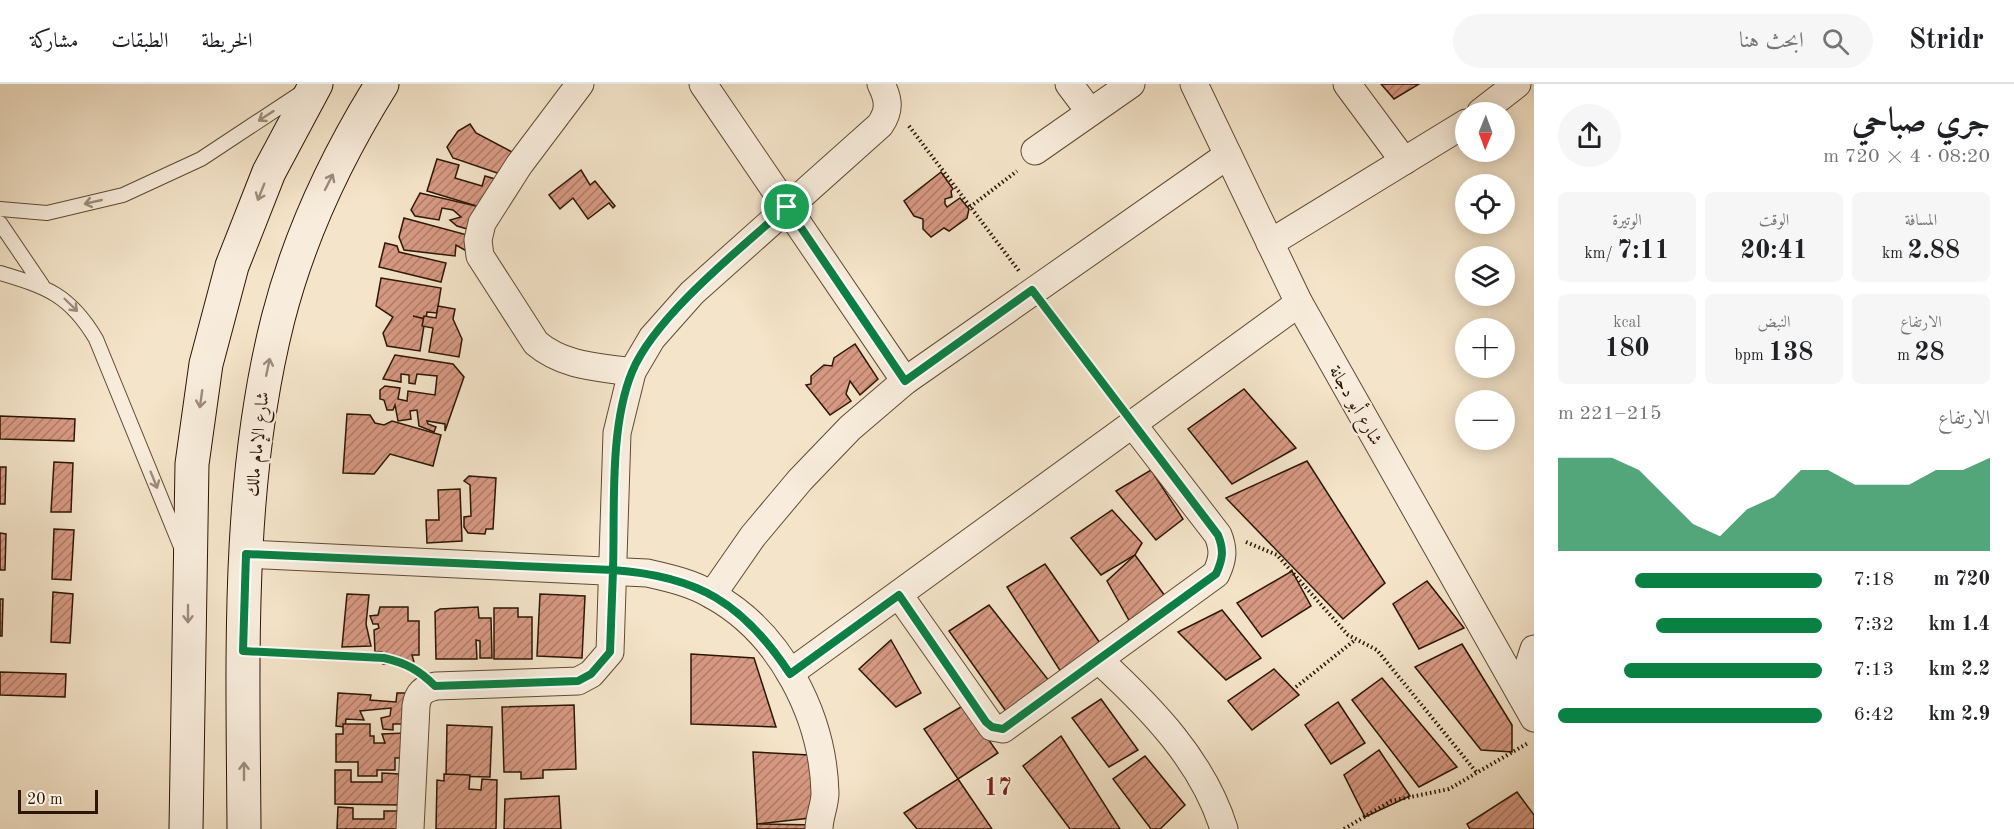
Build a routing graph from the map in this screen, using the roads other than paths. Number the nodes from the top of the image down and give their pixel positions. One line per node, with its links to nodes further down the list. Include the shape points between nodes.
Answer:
1 (316, 84): 18 (lane, one-way to 18, via 201,159 123,195 47,213); 28 (street, one-way to 28, via 269,172 232,266 206,364 192,465)
2 (382, 84): 27 (street, شارع الإمام مالك, one-way to 2, via 264,385 278,319 298,254 324,192)
3 (580, 84): 24 (street, via 519,165 482,223 480,256 536,343 548,353 579,364)
4 (703, 84): 17 (street)
5 (1069, 84): 12 (street)
6 (1131, 84): 12 (street)
7 (1194, 84): 15 (street, شارع أبو دجانة)
8 (1347, 84): 16 (street)
9 (1509, 87): 11 (street)
10 (884, 90): 17 (street, via 888,113 880,126)
11 (1492, 102)
12 (1090, 112): 14 (street)
13 (1455, 130): 16 (street)
14 (1035, 151)
15 (1228, 155): 20 (street, شارع أبو دجانة); 25 (street)
16 (1404, 161): 20 (street)
17 (787, 207): 24 (street, via 692,293 652,338); 25 (street)
18 (0, 209)
19 (0, 224): 22 (lane)
20 (1270, 243): 23 (street, شارع أبو دجانة)
21 (0, 273): 22 (lane)
22 (42, 285): 28 (lane, one-way to 28, via 64,298 83,317 96,339)
23 (1299, 303): 26 (street); 35 (street, شارع أبو دجانة)
24 (632, 372): 29 (street, via 617,434)
25 (905, 381): 30 (street, via 850,428 800,480 753,536)
26 (1134, 426): 31 (street); 33 (street, via 1218,535 1223,548 1222,562 1216,574)
27 (246, 554): 29 (street); 38 (street, شارع الإمام مالك, one-way to 27)
28 (189, 566): 37 (street, one-way to 37)
29 (613, 570): 30 (street, via 681,581); 39 (street, via 610,652 591,674 563,683 435,686 418,696)
30 (712, 595): 34 (street, via 743,616 769,642)
31 (899, 595): 33 (street, via 992,727 1003,729); 34 (street)
32 (1534, 649): 35 (street)
33 (1100, 661): 41 (street, via 1149,706 1190,760)
34 (790, 674): 40 (street, via 810,712 821,753 825,796)
35 (1520, 693): 36 (street, شارع أبو دجانة)
36 (1534, 718)
37 (186, 829)
38 (244, 829)
39 (410, 829)
40 (819, 829)
41 (1224, 829)

